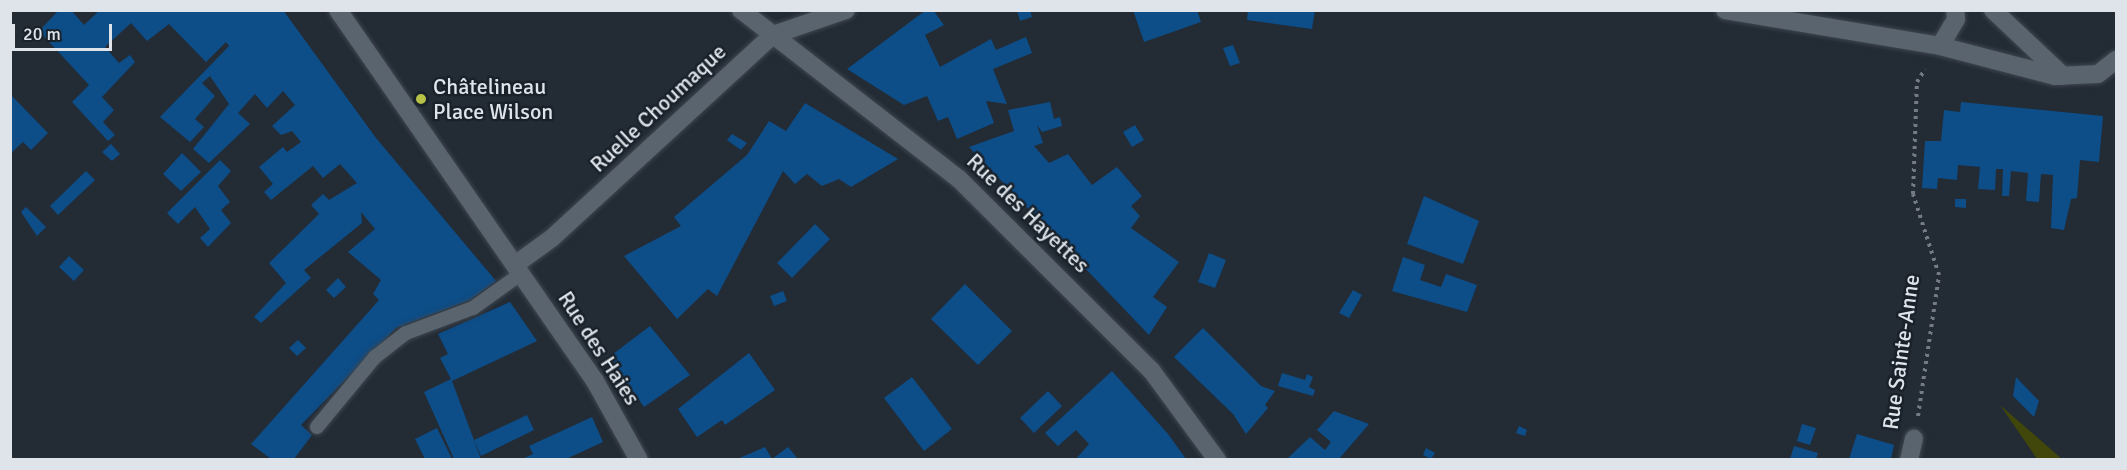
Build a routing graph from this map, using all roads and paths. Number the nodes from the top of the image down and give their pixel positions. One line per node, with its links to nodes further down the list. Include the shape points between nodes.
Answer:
1 (338, 10): 11 (street, Rue des Haies)
2 (741, 10): 7 (street, Rue des Hayettes)
3 (846, 10): 7 (street, Ruelle Choumaque)
4 (1725, 10): 8 (street)
5 (1955, 10): 8 (street, via 1956,19)
6 (1993, 10): 10 (street)
7 (773, 35): 11 (street, Ruelle Choumaque); 15 (street, Rue des Hayettes, via 959,179 1151,370)
8 (1941, 46): 10 (street); 13 (path, Rue Sainte-Anne, via 1917,82 1913,194 1939,275)
9 (2116, 60): 10 (street, via 2098,74)
10 (2063, 76)
11 (519, 269): 12 (lane, via 473,308 406,333 375,357); 14 (street, Rue des Haies, via 596,381)
12 (317, 428)
13 (1914, 438): 16 (street, Rue Sainte-Anne)
14 (639, 459)
15 (1217, 459)
16 (1909, 459)

